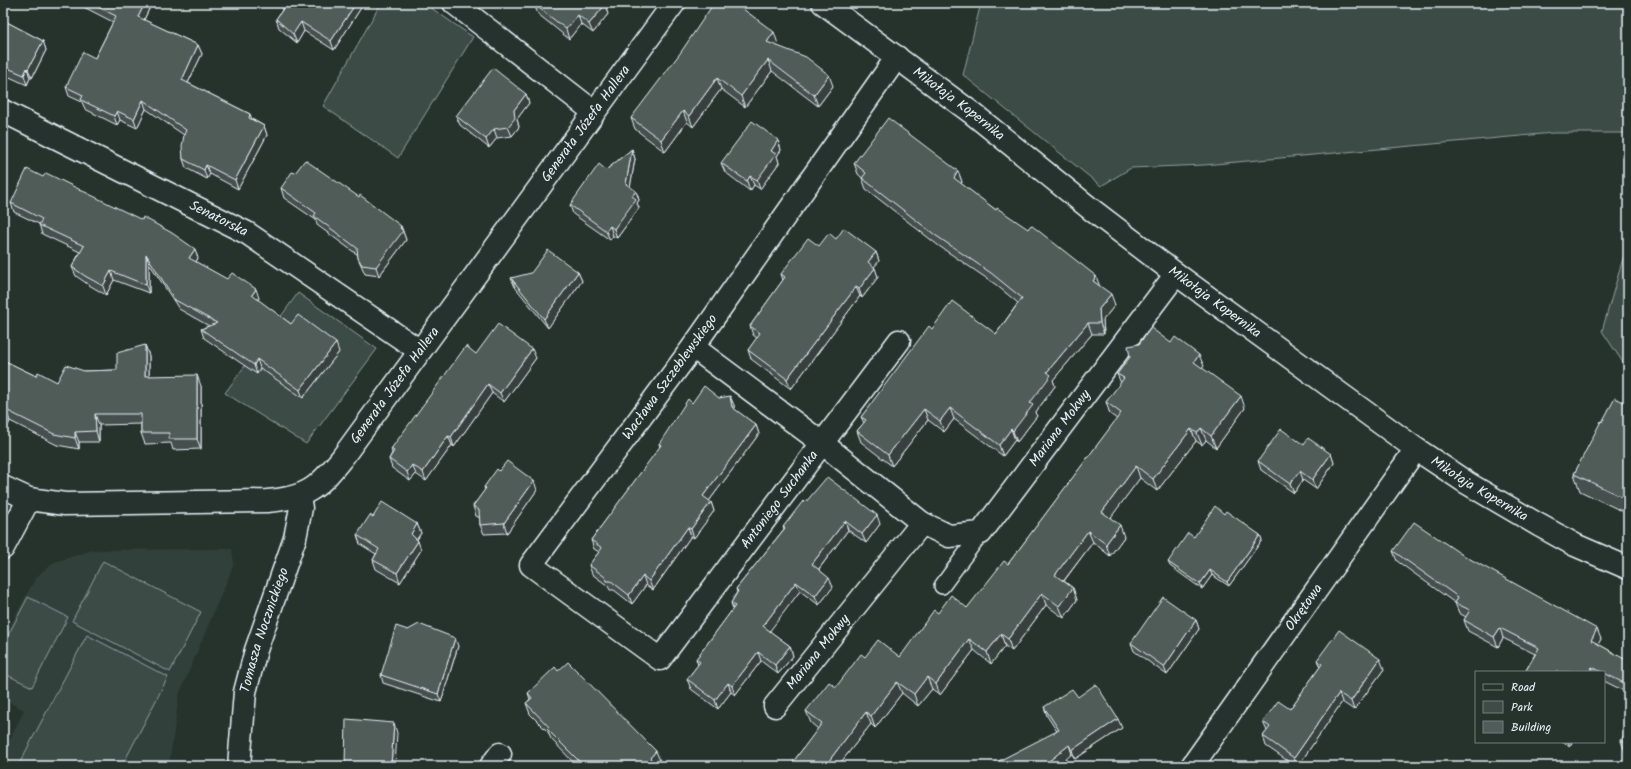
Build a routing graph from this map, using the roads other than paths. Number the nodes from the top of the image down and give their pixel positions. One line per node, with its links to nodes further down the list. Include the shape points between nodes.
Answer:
1 (454, 3): 6 (street)
2 (674, 3): 6 (street, Generała Józefa Hallera)
3 (823, 3): 4 (street, Mikołaja Kopernika)
4 (897, 57): 7 (street, Mikołaja Kopernika); 9 (street, Wacława Szczeblewskiego)
5 (3, 112): 10 (street, Senatorska, via 247,233)
6 (594, 112): 10 (street, Generała Józefa Hallera)
7 (1176, 274): 12 (street, Mikołaja Kopernika); 17 (street, Mariana Mokwy)
8 (899, 341): 11 (street, Antoniego Suchanka)
9 (693, 347): 11 (street); 21 (street, Wacława Szczeblewskiego, via 531,565)
10 (420, 351): 14 (street, Generała Józefa Hallera, via 330,474)
11 (822, 443): 16 (street); 21 (street, Antoniego Suchanka)
12 (1416, 449): 19 (street, Mikołaja Kopernika, via 1467,483 1537,524 1575,545); 24 (street, Okrętowa)
13 (3, 487): 15 (street, Generała Józefa Hallera)
14 (300, 497): 15 (street, Generała Józefa Hallera, via 267,501 65,504); 23 (street, Tomasza Nocznickiego, via 301,508 295,538 256,650 245,692)
15 (29, 499): 18 (street)
16 (922, 523): 17 (street, via 949,536); 22 (street, Mariana Mokwy)
17 (982, 533): 20 (lane)
18 (3, 548)
19 (1628, 568)
20 (942, 586)
21 (660, 659)
22 (775, 706)
23 (240, 766)
24 (1192, 766)

